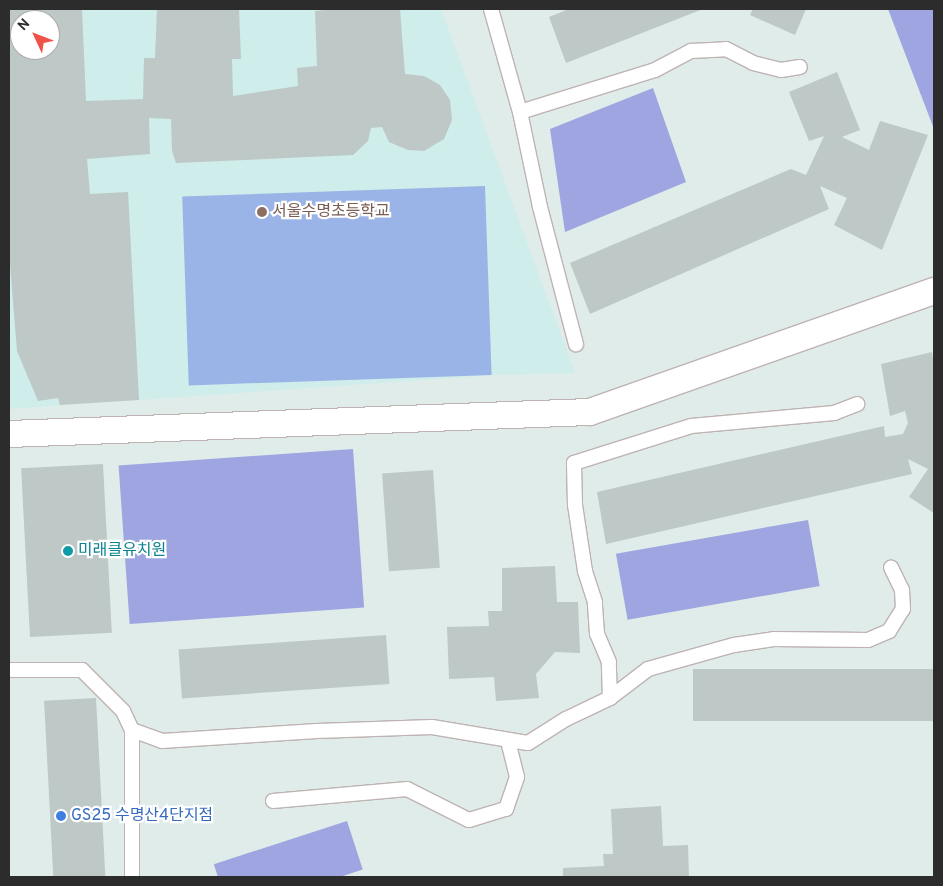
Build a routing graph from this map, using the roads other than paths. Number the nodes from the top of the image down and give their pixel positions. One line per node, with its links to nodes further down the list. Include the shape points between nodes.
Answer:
1 (491, 9): 3 (lane)
2 (800, 67): 3 (lane, via 781,70 753,63 726,49 691,51 655,70)
3 (520, 112): 5 (lane, via 540,207)
4 (934, 291): 7 (street, via 590,412)
5 (576, 344)
6 (857, 404): 10 (lane, via 834,413 691,426 574,463 575,504 586,571 595,602 597,634 609,662)
7 (9, 434)
8 (891, 567): 10 (lane, via 902,590 903,610 889,631 868,640 774,639 734,645 648,669)
9 (9, 670): 11 (lane, via 82,670 123,711)
10 (610, 698): 12 (lane, via 566,719 528,744)
11 (132, 730): 12 (lane, via 162,741 432,727); 14 (lane)
12 (508, 740): 13 (lane, via 516,778 506,809 469,820 407,788)
13 (273, 801)
14 (132, 877)

